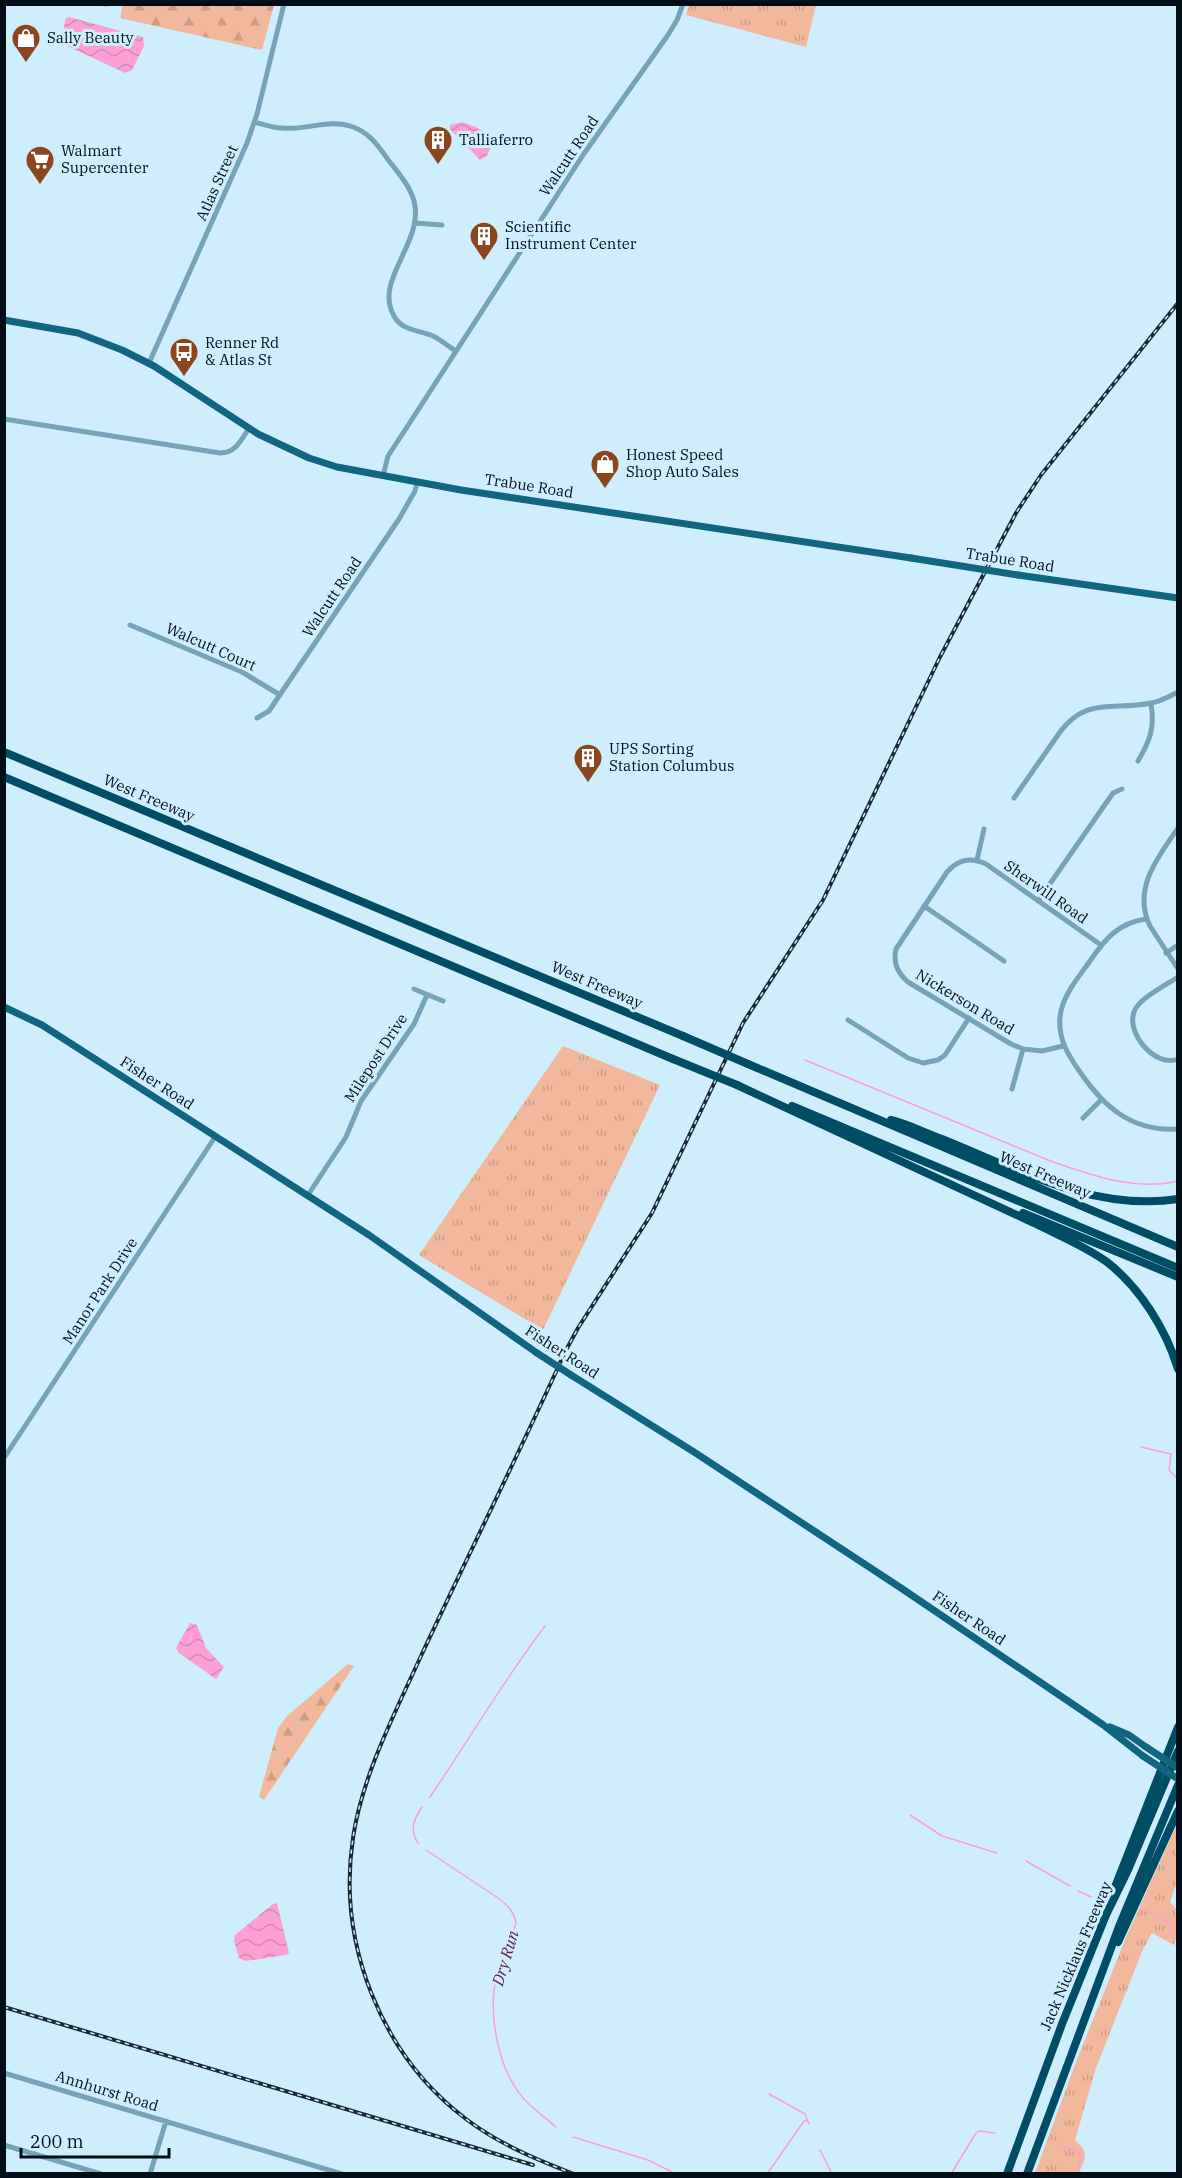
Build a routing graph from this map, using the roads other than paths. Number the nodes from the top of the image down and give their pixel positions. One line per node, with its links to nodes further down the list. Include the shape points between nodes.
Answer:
1 (284, 4): 3 (street, Atlas Street)
2 (683, 4): 7 (street, Walcutt Road, via 668,35)
3 (254, 122): 4 (street, via 282,129 342,124 365,133 406,183); 8 (street, Atlas Street)
4 (415, 223): 5 (street); 7 (street, via 390,286 390,308 405,327 432,336)
5 (442, 225)
6 (4, 320): 8 (main road, Trabue Road, via 78,333)
7 (456, 351): 11 (street, Walcutt Road, via 388,456)
8 (149, 363): 10 (main road, Trabue Road)
9 (4, 419): 10 (street, via 220,453 236,447)
10 (249, 428): 11 (main road, Trabue Road, via 309,458)
11 (382, 476): 12 (main road, Trabue Road)
12 (417, 483): 13 (main road, Trabue Road, bridge); 16 (street, Walcutt Road, via 399,519)
13 (1178, 598)
14 (130, 625): 16 (street, Walcutt Court, via 242,672)
15 (1178, 692): 17 (street)
16 (280, 695): 18 (street, Walcutt Road, via 269,711)
17 (1151, 704): 21 (street, via 1153,730); 24 (street, via 1094,707 1079,713 1059,732)
18 (257, 718)
19 (4, 746): 28 (highway)
20 (4, 752): 28 (highway, West Freeway)
21 (1138, 761)
22 (4, 777): 47 (highway, bridge)
23 (1122, 789): 29 (street, via 1113,793)
24 (1014, 798)
25 (1178, 828): 31 (street, via 1149,874 1144,889)
26 (984, 829): 27 (street)
27 (977, 860): 29 (street, Sherwill Road); 30 (street, Nickerson Road, via 955,864)
28 (357, 899): 50 (highway, West Freeway, bridge)
29 (1038, 901): 32 (street, Sherwill Road)
30 (924, 906): 35 (street); 42 (street, Nickerson Road, via 896,948 898,971 908,982)
31 (1146, 919): 32 (street, via 1121,926); 34 (street)
32 (1101, 945): 44 (street, via 1062,1007)
33 (1178, 945): 34 (street)
34 (1166, 953): 36 (street)
35 (1004, 961)
36 (1178, 969)
37 (1178, 977): 46 (street, via 1140,1002 1132,1021 1134,1031 1150,1053 1162,1061)
38 (414, 989): 39 (street)
39 (427, 995): 40 (street); 55 (street, Milepost Drive, via 414,1024 358,1107 346,1137)
40 (443, 1001)
41 (4, 1007): 53 (main road, Fisher Road, via 42,1025)
42 (969, 1018): 43 (street, via 945,1055 930,1063 908,1058); 45 (street, Nickerson Road)
43 (848, 1020)
44 (1063, 1046): 45 (street, Nickerson Road, via 1041,1051); 49 (street)
45 (1023, 1049): 48 (street)
46 (1178, 1059)
47 (737, 1086): 54 (highway); 58 (highway)
48 (1011, 1089)
49 (1101, 1100): 51 (street); 52 (street, via 1134,1122)
50 (863, 1112): 56 (highway, via 897,1121 1071,1190 1126,1202); 57 (highway, West Freeway)
51 (1083, 1118)
52 (1178, 1129)
53 (215, 1137): 55 (main road, Fisher Road); 61 (street, Manor Park Drive)
54 (936, 1177): 59 (highway); 60 (highway, via 1068,1239 1107,1262 1148,1308)
55 (308, 1195): 62 (main road, Fisher Road, bridge, via 537,1353 694,1452)
56 (1178, 1199)
57 (1178, 1245)
58 (1178, 1268)
59 (1178, 1277)
60 (1178, 1369)
61 (4, 1458)
62 (1102, 1724): 65 (main road, Fisher Road, bridge, via 1129,1735); 66 (main road, Fisher Road, bridge)
63 (1178, 1727): 69 (highway)
64 (1178, 1752): 69 (highway, Jack Nicklaus Freeway)
65 (1178, 1768)
66 (1178, 1779)
67 (1178, 1785): 70 (highway, Jack Nicklaus Freeway)
68 (1178, 1811): 70 (highway)
69 (1106, 1914): 77 (highway, Jack Nicklaus Freeway)
70 (1096, 1989): 78 (highway, Jack Nicklaus Freeway)
71 (4, 2073): 72 (street, Annhurst Road)
72 (166, 2121): 75 (street); 76 (street, Annhurst Road)
73 (4, 2145): 74 (street)
74 (101, 2174)
75 (150, 2174)
76 (342, 2174)
77 (1007, 2174)
78 (1027, 2174)

